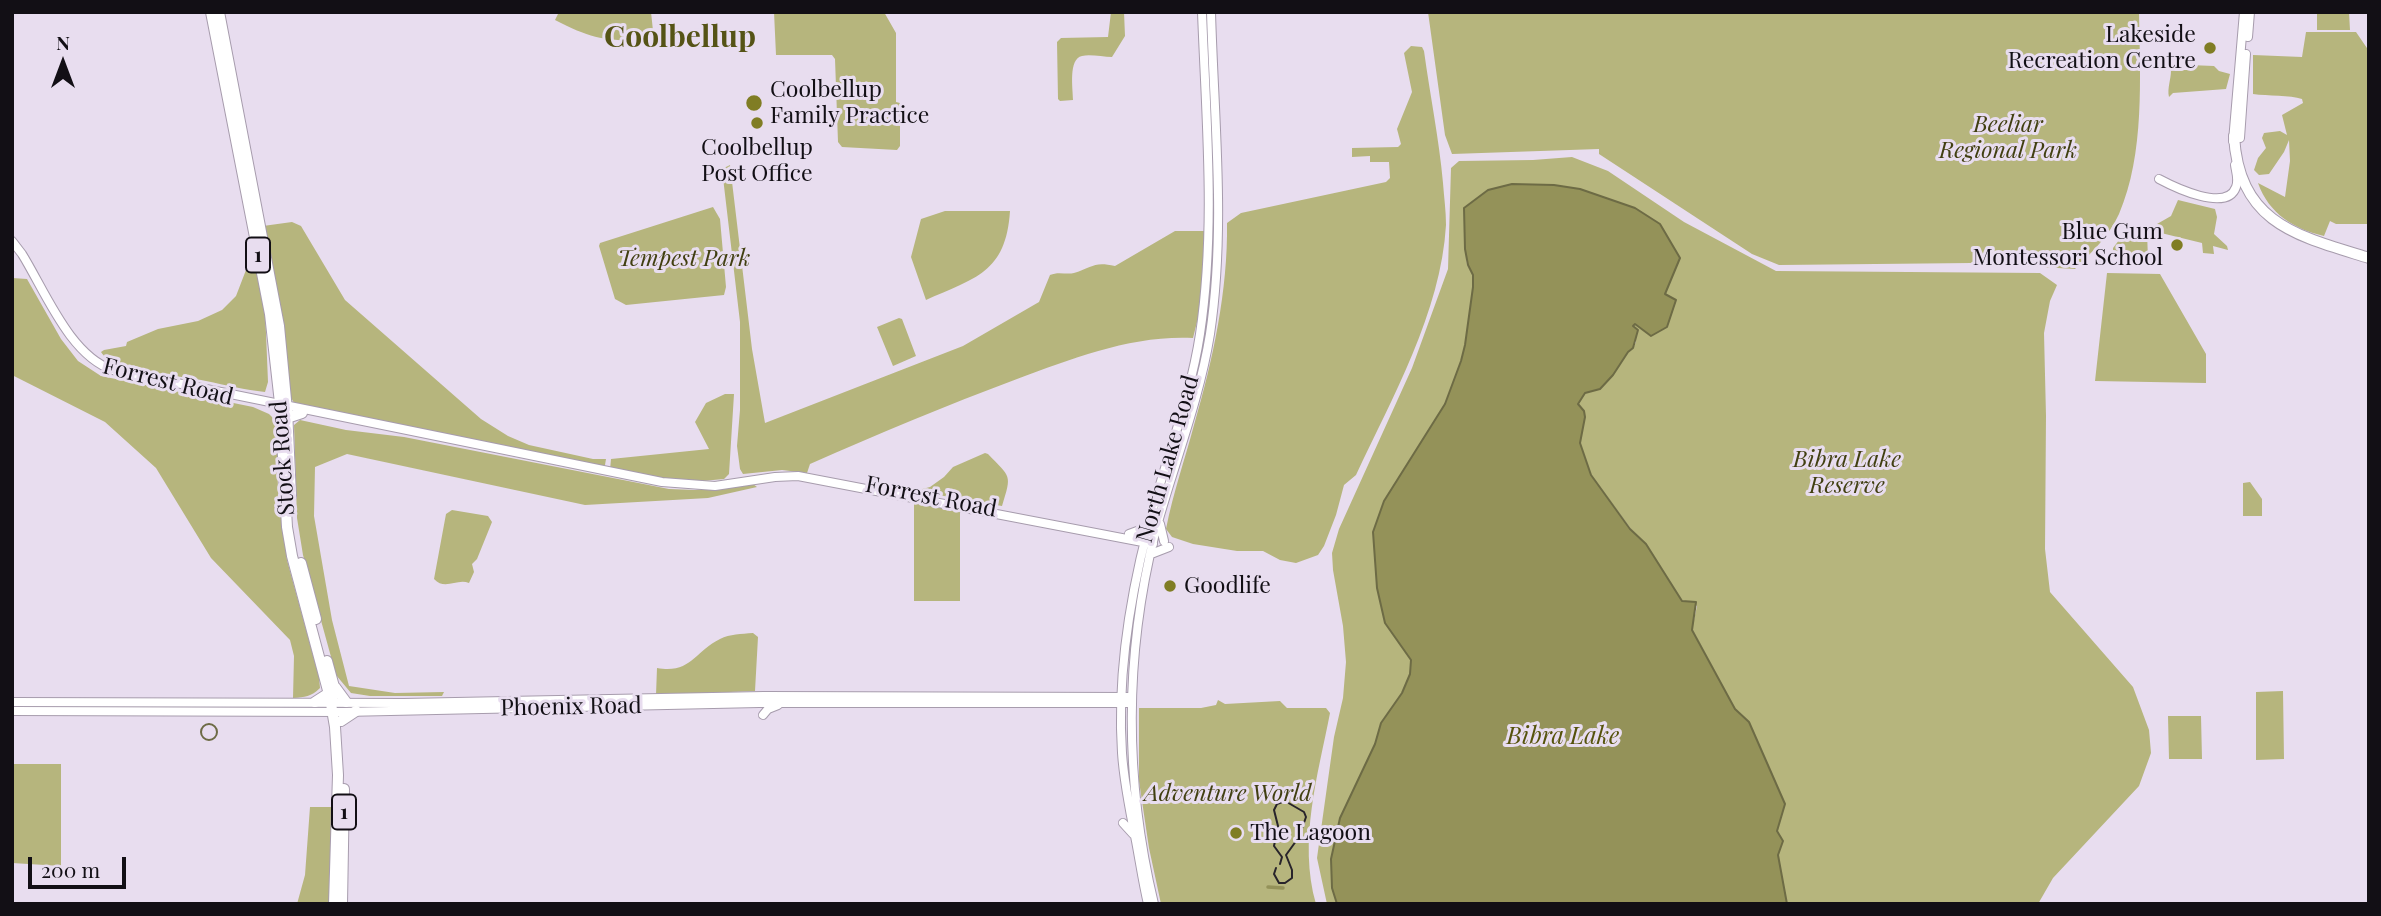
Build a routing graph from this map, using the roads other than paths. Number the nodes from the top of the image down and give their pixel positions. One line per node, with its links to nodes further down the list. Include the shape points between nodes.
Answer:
1 (1202, 12): 12 (main road, North Lake Road, via 1210,206 1204,305 1193,373)
2 (1211, 12): 11 (main road, North Lake Road, via 1219,206 1215,295 1193,411)
3 (2244, 12): 6 (main road)
4 (2250, 12): 6 (main road)
5 (218, 13): 10 (highway, Stock Road / 1, via 227,110); 10 (highway, Stock Road / 1, via 271,279)
6 (2237, 137): 7 (main road, via 2233,151 2237,182 2228,197 2217,199); 9 (highway, via 2248,178 2271,211 2301,231)
7 (2159, 179)
8 (12, 244): 10 (main road, Forrest Road, via 81,350 104,367); 10 (main road, Forrest Road, via 69,340 96,366 113,374)
9 (2366, 253)
10 (284, 407): 13 (main road, Forrest Road, via 652,481 715,486 786,475 806,477); 22 (highway, Stock Road / 1, via 288,534)
11 (1160, 518): 13 (main road, North Lake Road); 14 (main road, via 1166,544)
12 (1148, 527): 13 (main road); 13 (main road, North Lake Road)
13 (1143, 540): 14 (main road, North Lake Road); 15 (main road, North Lake Road, via 1129,613)
14 (1151, 554): 17 (main road, North Lake Road)
15 (1123, 683): 16 (main road, via 1110,694); 17 (main road, North Lake Road)
16 (1092, 697): 17 (main road, Phoenix Road); 22 (main road, Phoenix Road, via 764,696)
17 (1126, 700): 21 (main road, Phoenix Road); 26 (main road, North Lake Road); 32 (main road, North Lake Road, via 1136,800)
18 (12, 702): 19 (main road)
19 (315, 702): 22 (highway)
20 (787, 703): 21 (main road, Phoenix Road); 24 (main road, Phoenix Road); 25 (main road, via 771,707)
21 (1108, 703): 26 (main road, via 1115,707)
22 (335, 707): 23 (main road, Phoenix Road); 24 (highway); 29 (highway, Stock Road / 1); 30 (highway, Stock Road / 1, via 344,774)
23 (12, 711)
24 (356, 711)
25 (763, 715)
26 (1122, 725): 28 (main road, North Lake Road, via 1124,773)
27 (1123, 823): 28 (main road)
28 (1135, 837): 31 (main road, North Lake Road)
29 (334, 904)
30 (342, 904)
31 (1148, 904)
32 (1154, 904)

